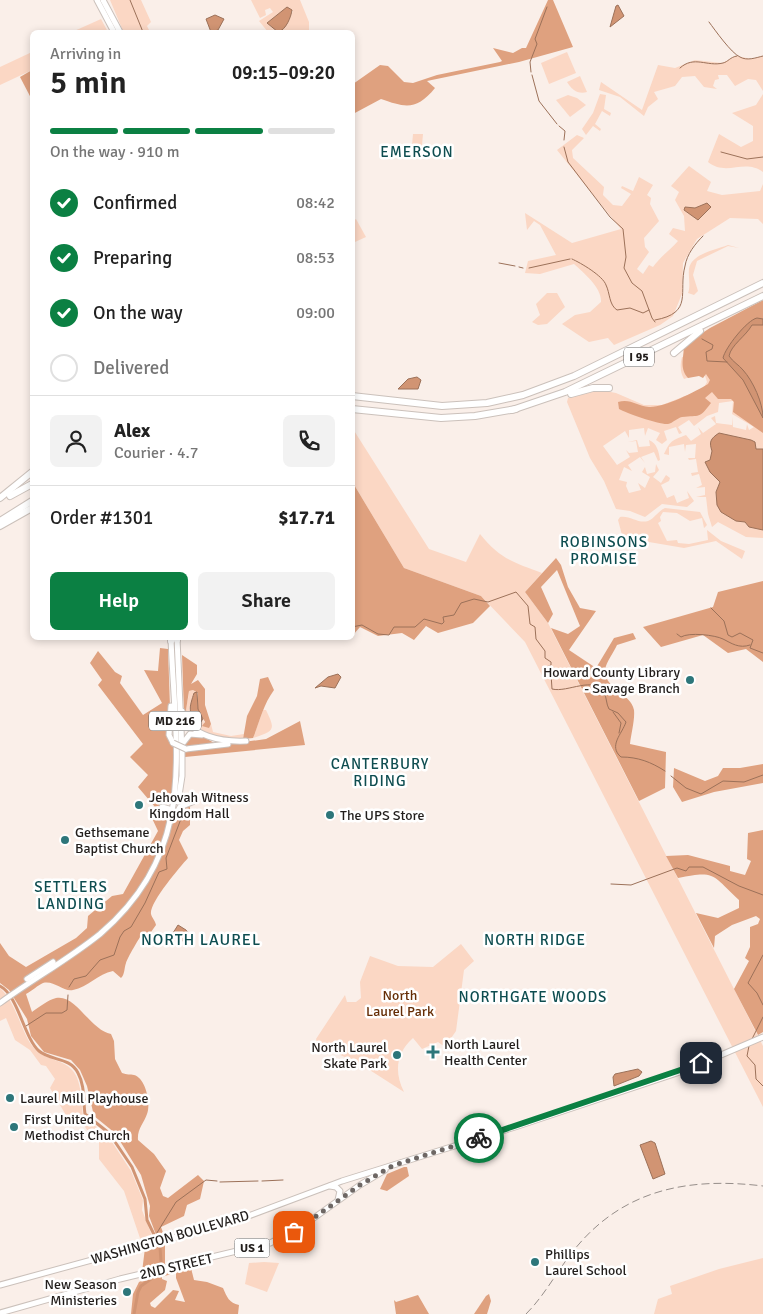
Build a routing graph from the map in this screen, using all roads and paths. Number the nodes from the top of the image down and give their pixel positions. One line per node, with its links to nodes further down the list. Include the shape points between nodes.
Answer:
1 (97, 0): 3 (main road)
2 (102, 0): 4 (main road)
3 (113, 30)
4 (119, 30)
5 (763, 282): 6 (highway); 11 (highway, I 95)
6 (733, 293)
7 (763, 296): 8 (highway, I 95)
8 (740, 307): 10 (highway, via 692,336); 15 (highway, I 95, via 573,389)
9 (662, 328): 11 (highway)
10 (674, 353)
11 (611, 358): 13 (highway, I 95, via 550,386 487,403 425,406)
12 (609, 388): 15 (highway, via 585,390)
13 (355, 397)
14 (355, 410): 15 (highway, I 95, via 452,418)
15 (512, 410)
16 (30, 474): 18 (highway)
17 (30, 485): 18 (highway)
18 (0, 500)
19 (30, 501): 21 (highway)
20 (30, 509): 22 (highway)
21 (0, 521)
22 (0, 526)
23 (174, 640): 24 (main road, MD 216)
24 (175, 680): 25 (main road, via 188,724 218,740 246,741); 26 (main road, MD 216); 26 (main road, bridge, via 169,732 173,743); 29 (main road, MD 216, via 178,762)
25 (231, 743): 26 (main road); 26 (main road, via 218,743 192,733 185,738)
26 (184, 750): 27 (main road, MD 216)
27 (179, 796): 30 (main road, MD 216); 30 (main road, via 192,802 180,807)
28 (162, 807): 29 (main road, via 169,808)
29 (173, 814): 31 (main road, MD 216)
30 (173, 824): 31 (main road, MD 216)
31 (166, 841): 32 (main road, MD 216, via 134,898 109,925)
32 (8, 995): 33 (main road, MD 216); 34 (main road, MD 216)
33 (0, 998)
34 (0, 1002)
35 (763, 1036): 36 (main road, WASHINGTON BOULEVARD / US 1, via 677,1073)
36 (392, 1166): 37 (main road, WASHINGTON BOULEVARD / US 1); 38 (main road, 2ND STREET / US 1)
37 (328, 1186): 38 (main road, via 340,1191); 39 (main road, WASHINGTON BOULEVARD / US 1, via 235,1221)
38 (336, 1203): 40 (main road, 2ND STREET / US 1, via 297,1230 270,1243)
39 (0, 1284)
40 (0, 1313)

